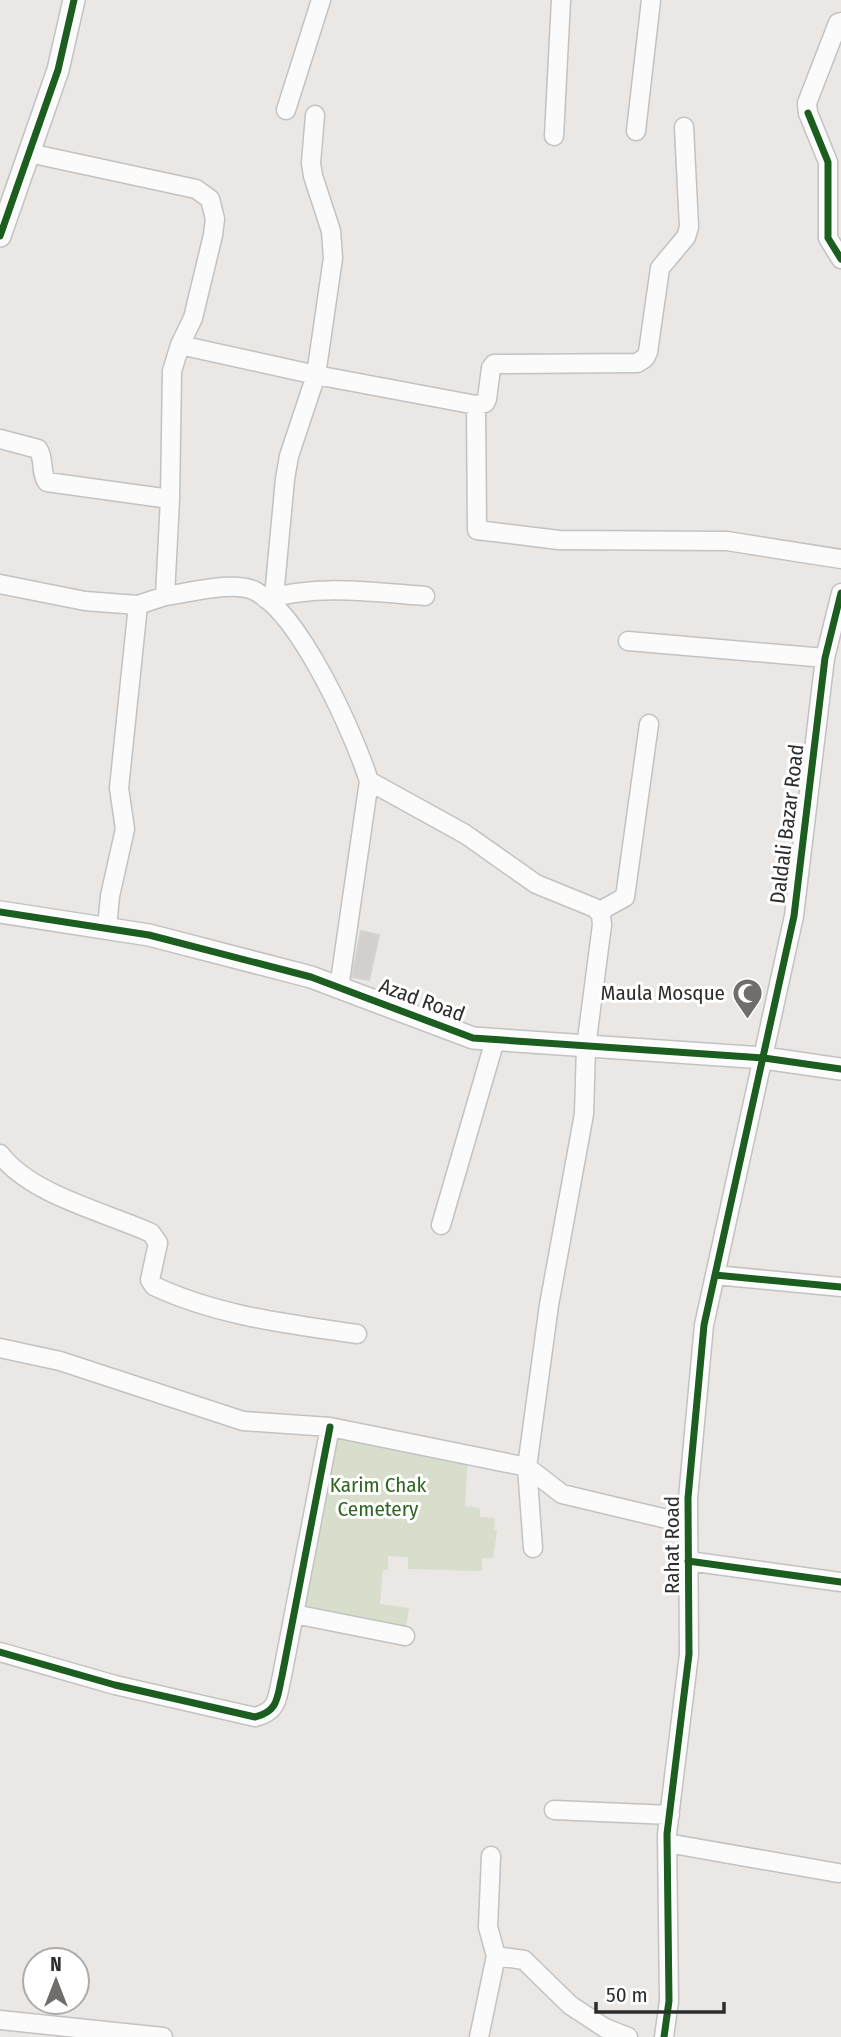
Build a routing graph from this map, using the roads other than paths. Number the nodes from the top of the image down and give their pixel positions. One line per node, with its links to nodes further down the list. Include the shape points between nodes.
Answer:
1 (74, 0): 11 (street, via 58,70)
2 (321, 0): 6 (street)
3 (561, 0): 10 (street)
4 (651, 0): 9 (street)
5 (841, 22): 13 (street, via 807,103 828,162 828,238)
6 (286, 110)
7 (315, 115): 15 (street, via 313,176 334,245)
8 (684, 127): 16 (street, via 690,227 660,268 645,358 630,364 494,364 487,399)
9 (636, 131)
10 (554, 136)
11 (29, 153): 12 (street); 14 (street, via 196,189 210,200 213,235 193,318)
12 (0, 236)
13 (841, 259)
14 (180, 345): 15 (street); 18 (street, via 170,388)
15 (316, 375): 16 (street); 24 (street, via 289,456)
16 (476, 405): 19 (street, via 477,530 559,540 727,541)
17 (0, 439): 18 (street, via 38,449 47,482)
18 (170, 499): 22 (street)
19 (841, 559)
20 (0, 584): 25 (street, via 85,601)
21 (841, 593): 27 (street, Daldali Bazar Road)
22 (165, 596): 24 (street, via 240,587); 25 (street)
23 (425, 596): 24 (street, via 322,590)
24 (270, 598): 29 (street, via 335,697)
25 (138, 604): 32 (street, via 119,788 125,828)
26 (628, 641): 27 (street)
27 (825, 658): 36 (street, Daldali Bazar Road, via 794,916)
28 (649, 724): 30 (street, via 625,897)
29 (369, 781): 30 (street, via 465,834 536,884); 33 (street)
30 (600, 911): 35 (street)
31 (0, 912): 32 (street, Azad Road)
32 (107, 928): 33 (street, Azad Road, via 149,935)
33 (339, 988): 34 (street, Azad Road, via 473,1038)
34 (495, 1040): 35 (street, Azad Road); 39 (street)
35 (586, 1046): 36 (street, Azad Road); 45 (street, via 584,1114 549,1305)
36 (764, 1058): 37 (street, Azad Road); 40 (street, Rahat Road)
37 (841, 1069)
38 (0, 1154): 42 (street, via 42,1188 151,1233 158,1243 150,1280 154,1286 238,1314)
39 (441, 1225)
40 (715, 1275): 41 (street); 46 (street, Rahat Road, via 704,1325)
41 (841, 1287)
42 (357, 1334)
43 (0, 1348): 44 (street, via 60,1361 243,1421)
44 (330, 1427): 45 (street); 50 (street)
45 (527, 1467): 46 (street, via 562,1494); 47 (street)
46 (688, 1524): 48 (street, Rahat Road)
47 (533, 1548)
48 (688, 1561): 49 (street); 54 (street, Rahat Road, via 689,1654)
49 (841, 1583)
50 (294, 1614): 51 (street); 52 (street, via 275,1706 256,1717 115,1685)
51 (405, 1636)
52 (0, 1652)
53 (554, 1810): 54 (street)
54 (670, 1815): 55 (street, Rahat Road)
55 (667, 1843): 57 (street); 63 (street, Rahat Road, via 669,2001)
56 (491, 1856): 58 (street, via 488,1927)
57 (838, 1873)
58 (496, 1956): 61 (street); 62 (street, via 524,1960 570,2005)
59 (0, 2020): 60 (street)
60 (163, 2037)
61 (479, 2037)
62 (628, 2037)
63 (664, 2037)

